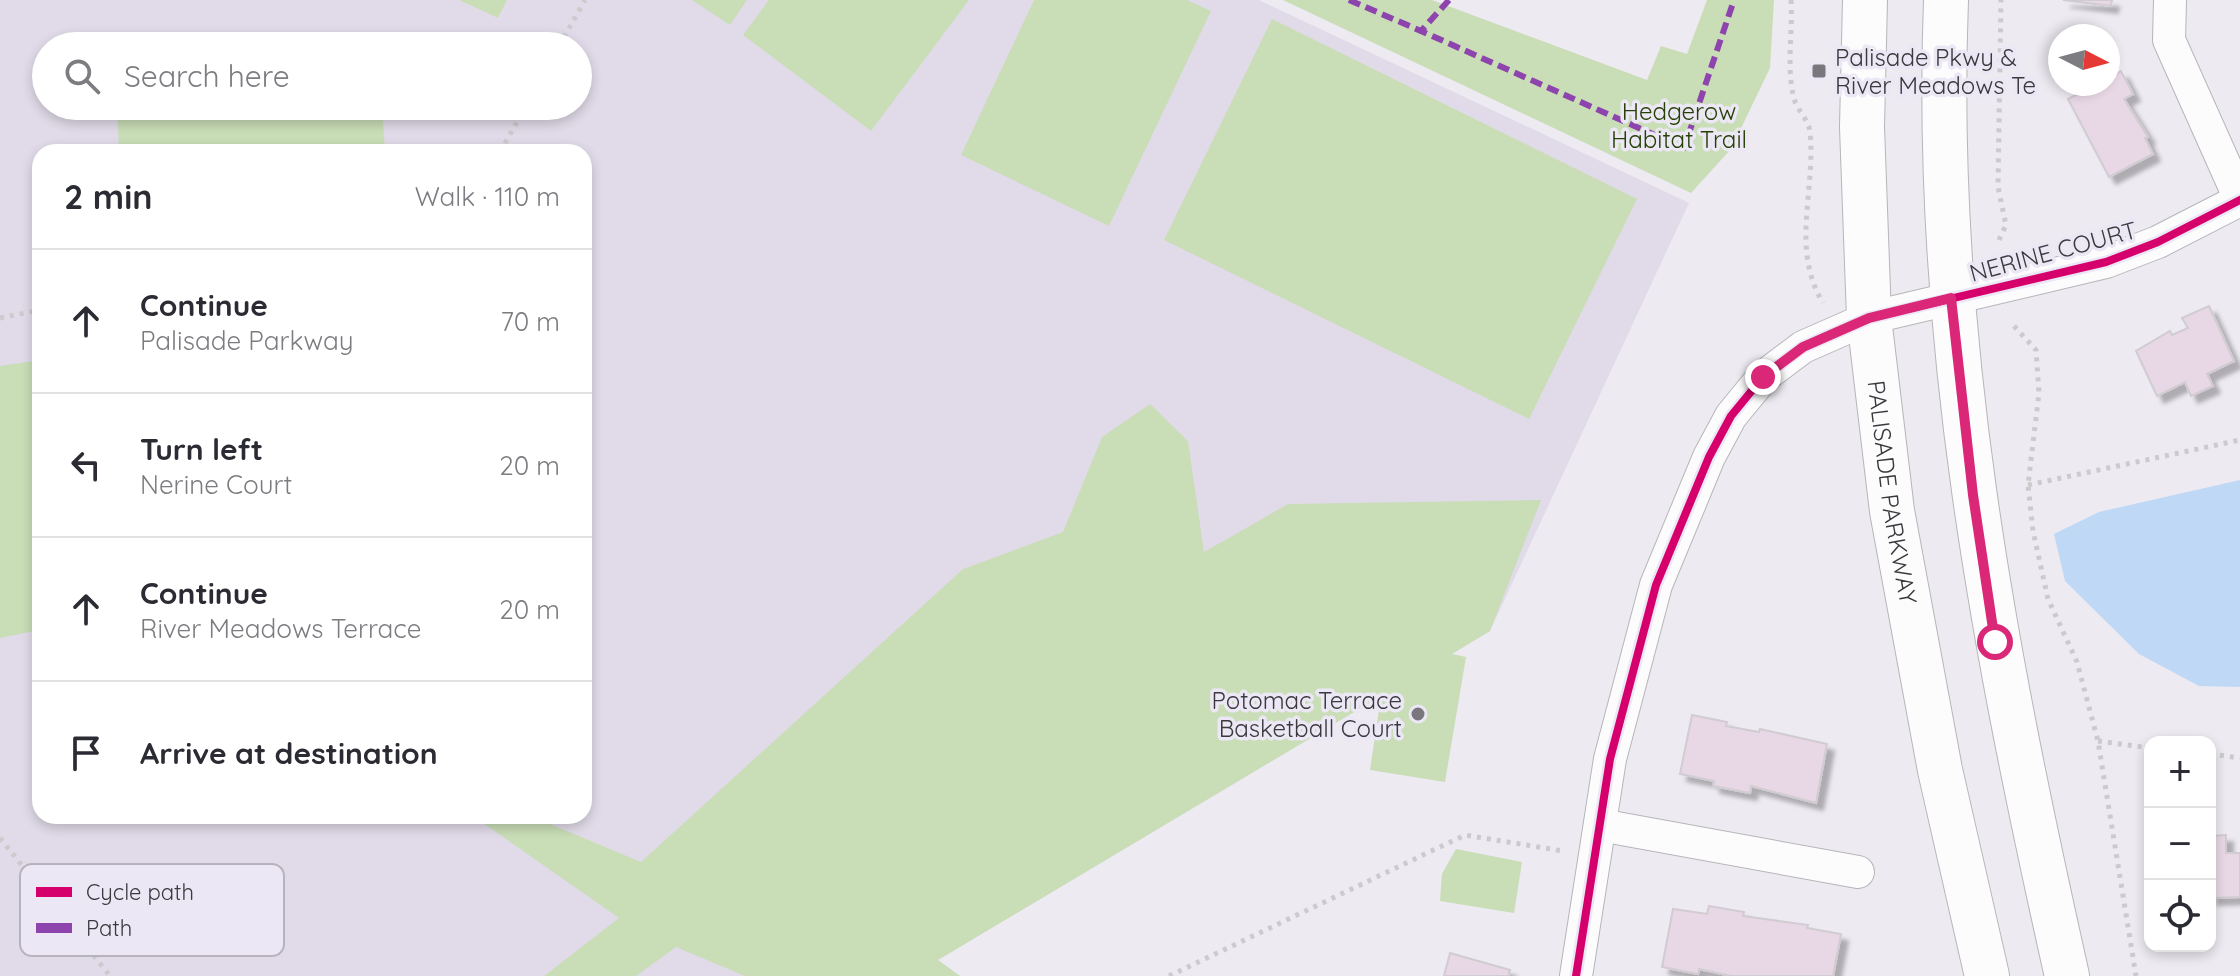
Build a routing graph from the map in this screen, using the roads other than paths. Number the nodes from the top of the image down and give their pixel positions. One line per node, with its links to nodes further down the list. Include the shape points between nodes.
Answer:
1 (1865, 0): 6 (main road, PALISADE PARKWAY, via 1862,127)
2 (1946, 0): 5 (main road, via 1942,150)
3 (2170, 0): 4 (street, NERINE COURT, via 2169,40)
4 (2240, 199): 5 (street, NERINE COURT, via 2158,242 2106,262)
5 (1951, 298): 6 (street, NERINE COURT); 11 (main road, via 1995,642)
6 (1869, 318): 7 (street, NERINE COURT, via 1803,347 1763,377 1731,416 1709,457 1656,585 1610,759); 10 (main road, PALISADE PARKWAY, via 1905,592)
7 (1600, 825): 8 (street); 9 (street, NERINE COURT)
8 (1858, 872)
9 (1576, 976)
10 (1987, 976)
11 (2067, 976)

